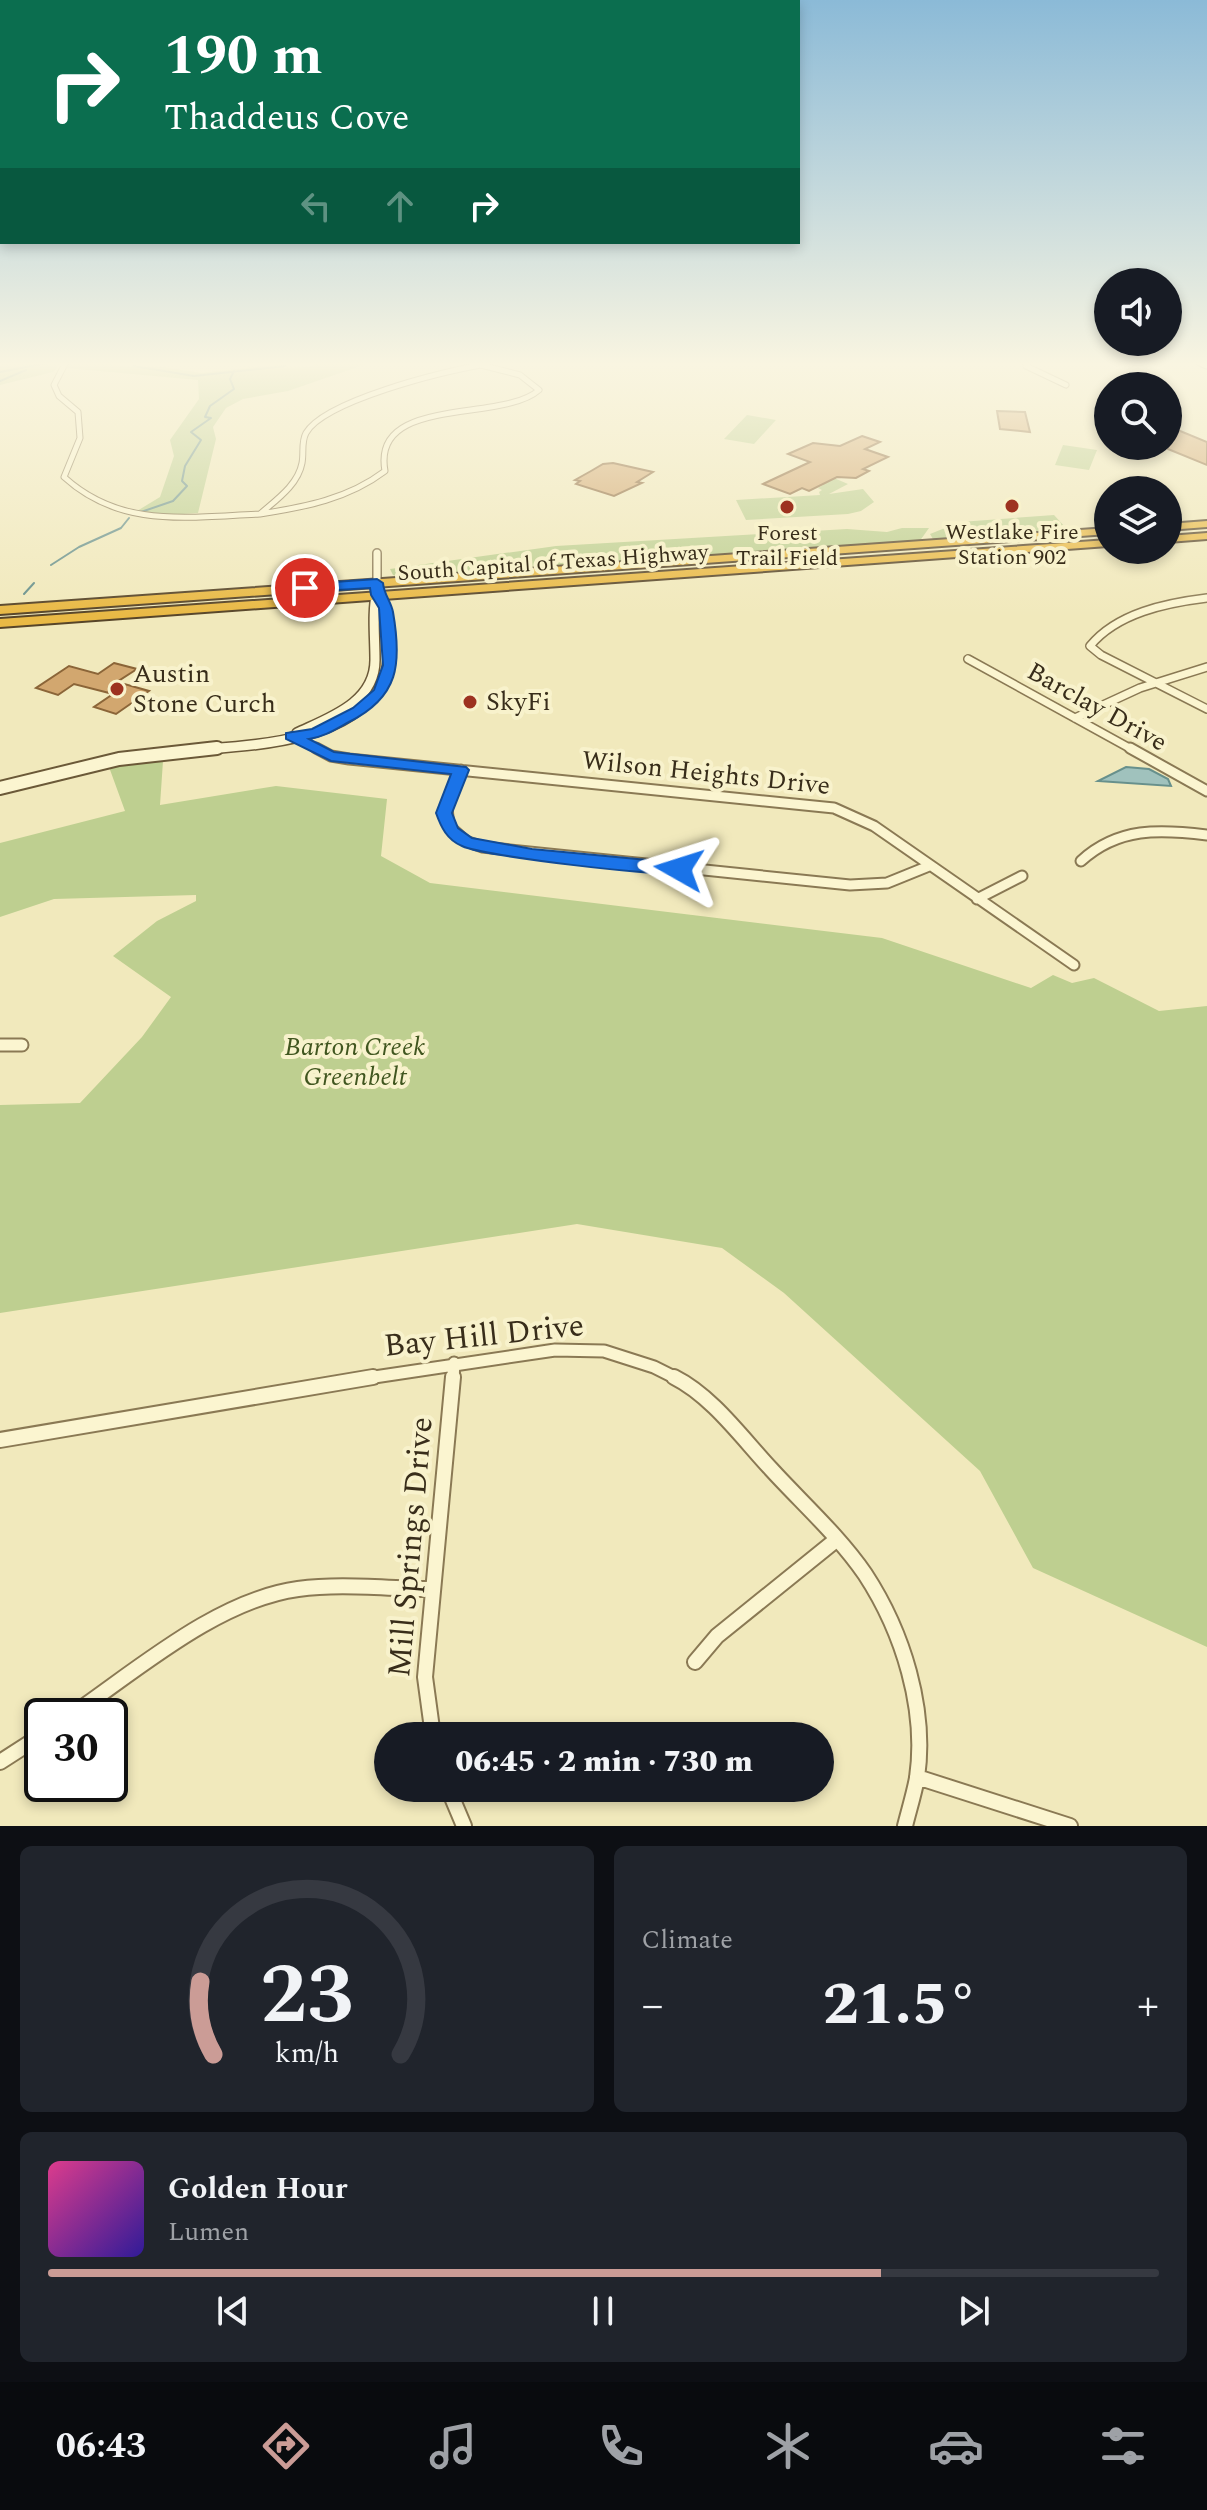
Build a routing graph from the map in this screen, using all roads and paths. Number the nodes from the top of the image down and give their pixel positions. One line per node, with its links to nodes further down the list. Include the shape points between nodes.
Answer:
1 (76, 447): 4 (street, via 64,477 89,500 117,510 166,516)
2 (301, 447): 4 (street, via 302,467 292,485)
3 (386, 447): 4 (street, via 385,471 371,484 308,506)
4 (260, 514)
5 (1207, 515): 7 (highway)
6 (1207, 524): 7 (highway)
7 (1183, 526)
8 (1094, 532): 13 (highway, South Capital of Texas Highway)
9 (1207, 536): 10 (highway)
10 (1182, 538)
11 (1094, 544): 13 (highway, South Capital of Texas Highway)
12 (377, 553): 13 (street)
13 (377, 589): 15 (highway, South Capital of Texas Highway); 16 (highway, South Capital of Texas Highway); 22 (street, via 375,665 366,692 343,711)
14 (1207, 598): 19 (street, via 1147,611 1096,636 1090,646 1101,655)
15 (0, 610)
16 (0, 623)
17 (968, 659): 21 (street, Barclay Drive)
18 (1207, 667): 19 (street)
19 (1155, 682): 20 (street); 21 (street)
20 (1207, 709)
21 (1075, 718): 25 (street, Barclay Drive)
22 (292, 736): 23 (street, Wilson Heights Drive, via 331,756); 24 (street, via 75,767)
23 (461, 770): 28 (street, Wilson Heights Drive, via 820,805 874,826); 28 (street, via 446,805 446,823 457,838 482,847 850,885 887,883)
24 (0, 788)
25 (1207, 791)
26 (1207, 835): 27 (street, via 1117,835 1101,841)
27 (1081, 861)
28 (929, 866): 30 (street, Wilson Heights Drive)
29 (1022, 876): 30 (street)
30 (977, 899): 31 (street, Wilson Heights Drive)
31 (1074, 965)
32 (0, 1045): 33 (street)
33 (22, 1045)
34 (454, 1363): 35 (street, Bay Hill Drive); 36 (street, Bay Hill Drive, via 555,1350 604,1351 654,1367 688,1384 717,1411); 37 (street, Mill Springs Drive)
35 (0, 1440)
36 (836, 1540): 38 (street, via 717,1636); 43 (street, Bay Hill Drive, via 880,1600 907,1662 917,1717)
37 (433, 1589): 39 (street, via 296,1589 254,1599); 40 (street, Mill Springs Drive, via 425,1677)
38 (695, 1662)
39 (97, 1698)
40 (431, 1722)
41 (24, 1747): 42 (street)
42 (0, 1762)
43 (917, 1777): 46 (street, Bay Hill Drive); 47 (street)
44 (454, 1802): 45 (street)
45 (464, 1826)
46 (905, 1826)
47 (1070, 1826)

